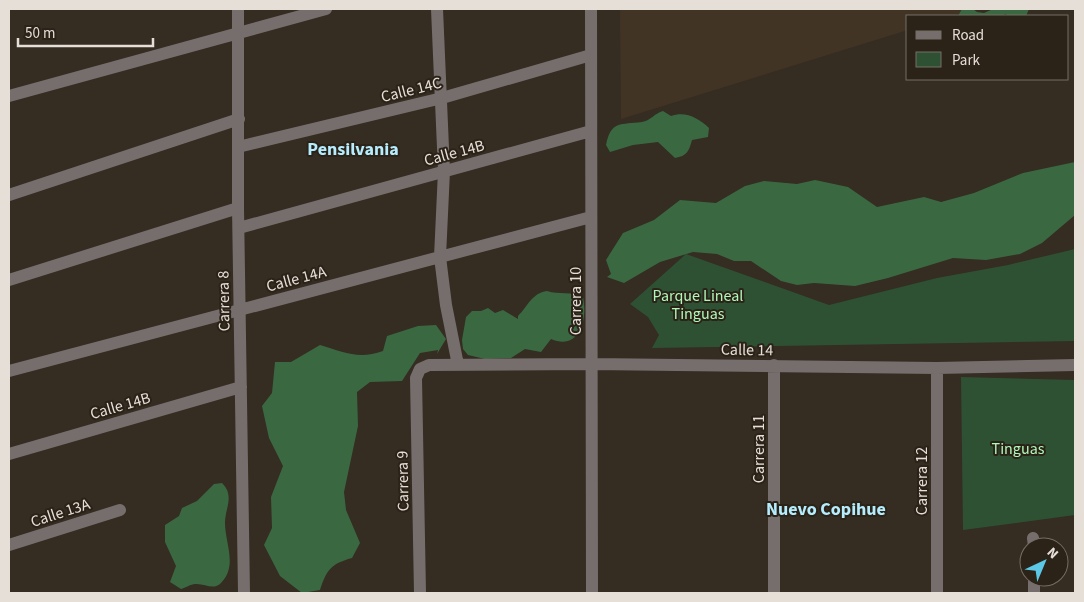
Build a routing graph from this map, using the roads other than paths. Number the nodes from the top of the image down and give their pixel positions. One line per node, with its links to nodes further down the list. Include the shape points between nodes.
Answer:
1 (238, 9): 5 (street, Carrera 8)
2 (326, 9): 5 (street)
3 (437, 9): 8 (street)
4 (591, 9): 6 (street, Carrera 10)
5 (237, 32): 7 (street); 9 (street, Carrera 8)
6 (591, 55): 8 (street, Calle 14C); 10 (street, Carrera 10)
7 (9, 96)
8 (442, 98): 11 (street, Calle 14C); 12 (street)
9 (239, 119): 11 (street, Carrera 8); 13 (street)
10 (591, 131): 12 (street, Calle 14B); 15 (street, Carrera 10)
11 (238, 147): 14 (street, Carrera 8)
12 (444, 171): 16 (street, Calle 14B); 17 (street)
13 (9, 195)
14 (238, 208): 16 (street, Carrera 8); 18 (street)
15 (591, 217): 17 (street, Calle 14A); 20 (street, Carrera 10)
16 (239, 228): 19 (street, Carrera 8)
17 (440, 257): 19 (street, Calle 14A); 21 (street)
18 (9, 280)
19 (240, 310): 26 (street, Calle 14A); 27 (street, Carrera 8)
20 (592, 364): 21 (street, Calle 14); 22 (street, Calle 14); 33 (street, Carrera 10)
21 (458, 365): 25 (street, Calle 14, via 429,365)
22 (774, 365): 24 (street, Calle 14); 34 (street, Carrera 11)
23 (1075, 366): 24 (street, Calle 14)
24 (937, 368): 35 (street, Carrera 12)
25 (420, 370): 32 (street, Carrera 9, via 416,378)
26 (9, 371)
27 (241, 387): 28 (street, Calle 14B); 31 (street, Carrera 8)
28 (9, 454)
29 (120, 510): 30 (street, Calle 13A)
30 (9, 545)
31 (244, 593)
32 (420, 593)
33 (592, 593)
34 (774, 593)
35 (937, 593)

